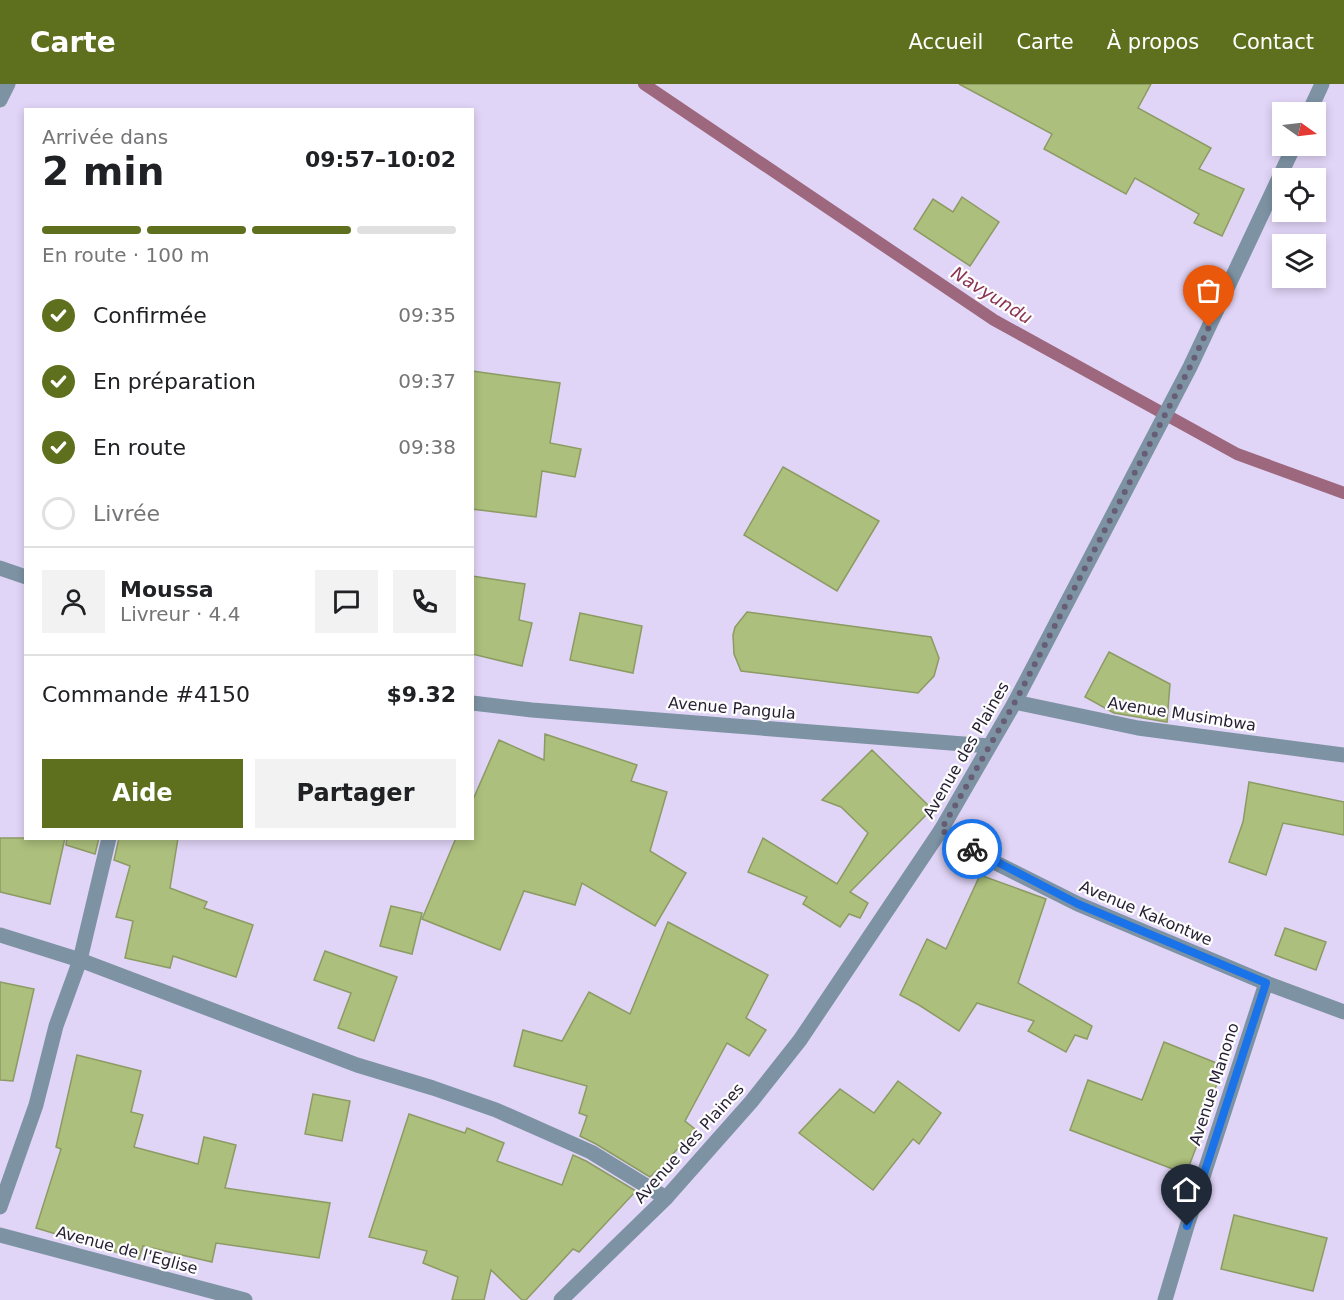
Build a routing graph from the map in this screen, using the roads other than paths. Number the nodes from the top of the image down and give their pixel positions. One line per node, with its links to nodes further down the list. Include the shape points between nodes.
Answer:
1 (8, 84): 3 (street)
2 (1322, 84): 4 (street)
3 (0, 100)
4 (1314, 102)
5 (1289, 156): 8 (street, Avenue des Plaines, via 1190,367)
6 (0, 568): 7 (street)
7 (24, 576)
8 (1015, 702): 10 (street, Avenue des Plaines); 11 (street, Avenue Musimbwa, via 1138,728)
9 (474, 703): 10 (street, Avenue Pangula)
10 (989, 746): 12 (street, Avenue des Plaines)
11 (1344, 755)
12 (941, 830): 16 (street, Avenue Kakontwe, via 986,858 1078,904); 18 (street, Avenue des Plaines, via 800,1040)
13 (109, 840): 15 (street)
14 (0, 935): 15 (street)
15 (80, 960): 18 (street, via 357,1065 496,1110 591,1152); 19 (street)
16 (1266, 983): 17 (street, Avenue Kakontwe); 23 (street, Avenue Manono)
17 (1344, 1011)
18 (666, 1198): 22 (street, Avenue des Plaines)
19 (0, 1207)
20 (0, 1235): 21 (street, Avenue de l'Eglise)
21 (245, 1300)
22 (561, 1300)
23 (1165, 1300)

